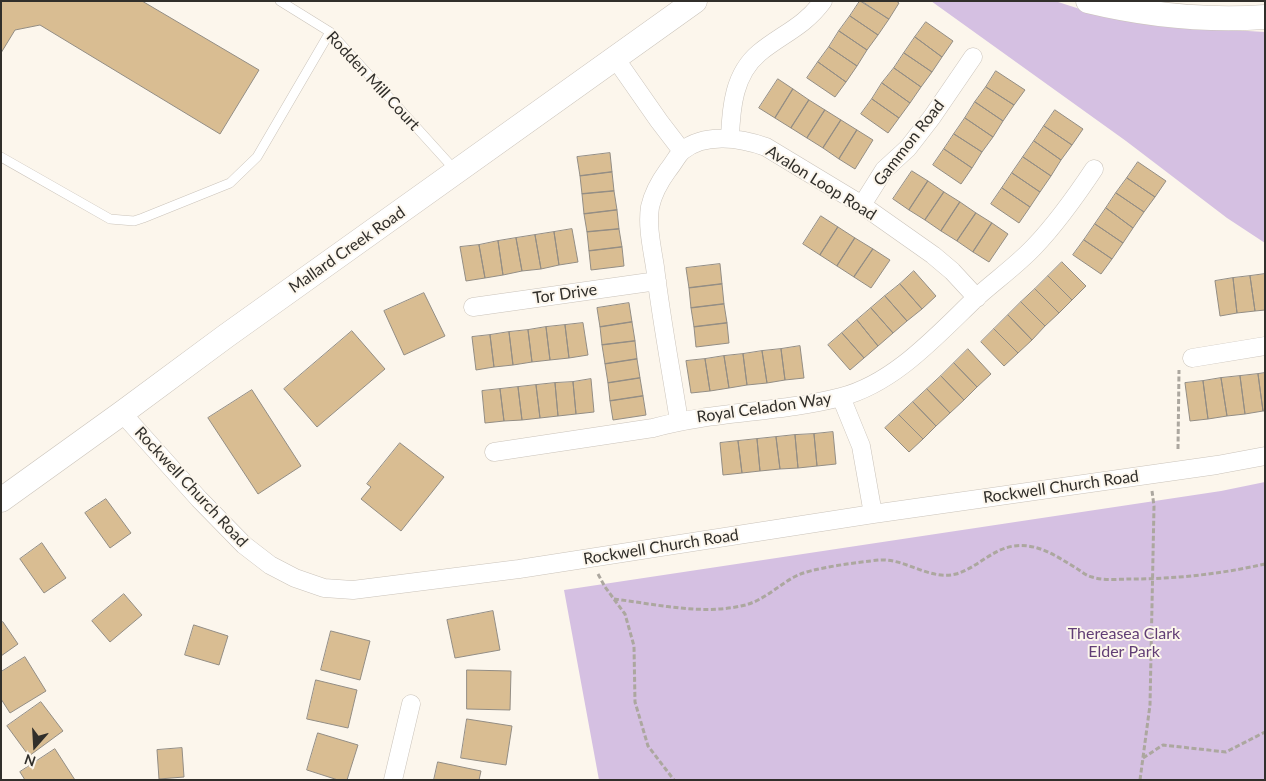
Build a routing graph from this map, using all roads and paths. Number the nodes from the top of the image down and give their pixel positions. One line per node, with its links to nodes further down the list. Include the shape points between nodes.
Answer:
1 (280, 1): 6 (lane, Rodden Mill Court)
2 (695, 1): 8 (main road, Mallard Creek Road)
3 (823, 1): 9 (street, via 792,32 760,52 748,64 734,95)
4 (1088, 1): 5 (main road, via 1177,17)
5 (1265, 17)
6 (330, 32): 11 (lane, via 252,162 230,183 143,218 134,221 110,219); 13 (lane, Rodden Mill Court)
7 (973, 57): 14 (street, Gammon Road, via 908,148 884,170)
8 (615, 58): 10 (street); 13 (main road, Mallard Creek Road)
9 (730, 138): 10 (street, Avalon Loop Road, via 695,144); 14 (street, Avalon Loop Road, via 766,147)
10 (682, 151): 15 (street, via 654,192 650,207)
11 (1, 157)
12 (1094, 169): 16 (street, Royal Celadon Way, via 1076,198 1034,248)
13 (457, 172): 22 (main road, Mallard Creek Road)
14 (862, 205): 16 (street, Avalon Loop Road, via 933,255)
15 (656, 281): 17 (street, Tor Drive); 23 (street)
16 (977, 298): 21 (street, Royal Celadon Way, via 895,371 864,389)
17 (473, 307)
18 (1265, 346): 19 (street)
19 (1192, 358)
20 (1179, 369): 24 (path)
21 (841, 397): 23 (street, Royal Celadon Way, via 789,408); 29 (street, via 864,461)
22 (122, 413): 28 (main road, Mallard Creek Road); 30 (street, Rockwell Church Road, via 244,545 270,566 324,588 353,590)
23 (679, 421): 25 (street, Royal Celadon Way, via 654,428)
24 (1178, 449)
25 (494, 452)
26 (1265, 456): 27 (street, Rockwell Church Road)
27 (1149, 474): 29 (street, Rockwell Church Road); 32 (path, via 1154,506)
28 (1, 500)
29 (873, 514): 30 (street, Rockwell Church Road)
30 (590, 558): 33 (path)
31 (1265, 564): 32 (path)
32 (1153, 579): 33 (path, via 1091,577 1048,551 1030,545 1012,546 995,552 955,574 938,575 894,561 880,560 818,569 795,576 767,596 742,606 711,610); 36 (path, via 1150,704)
33 (614, 599): 38 (path, via 625,614 634,646 635,702 648,746)
34 (411, 704): 37 (street)
35 (1265, 732): 36 (path, via 1226,752 1163,745)
36 (1143, 758): 39 (path)
37 (393, 780)
38 (674, 780)
39 (1140, 780)

